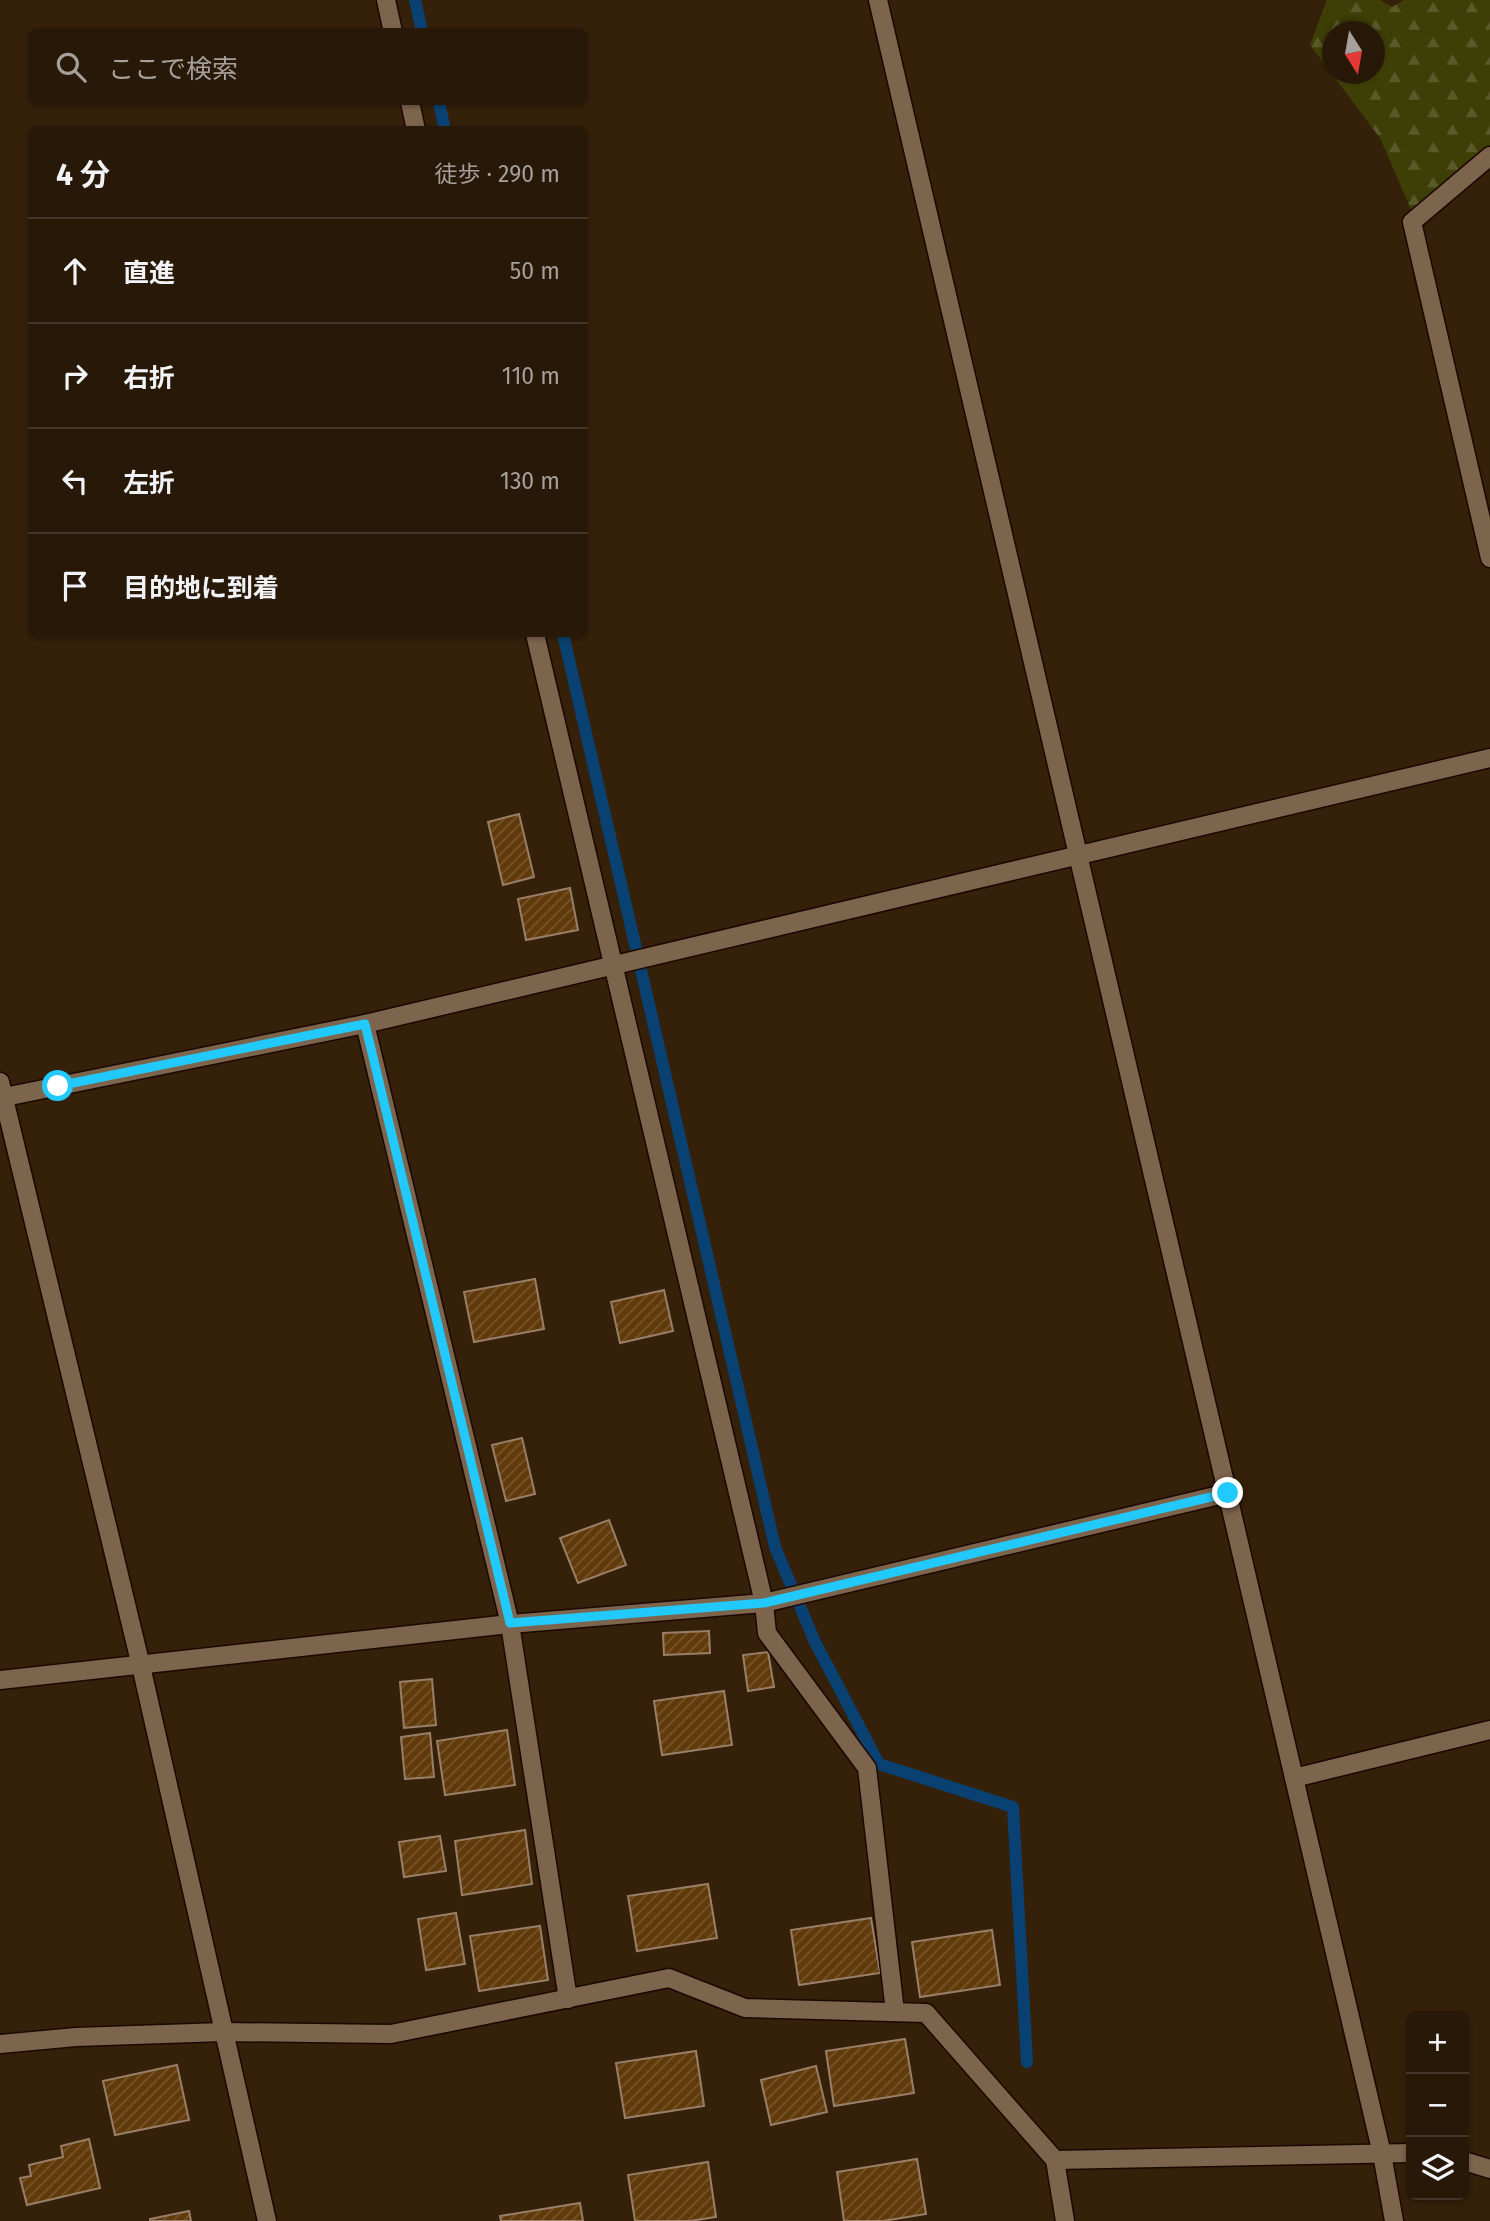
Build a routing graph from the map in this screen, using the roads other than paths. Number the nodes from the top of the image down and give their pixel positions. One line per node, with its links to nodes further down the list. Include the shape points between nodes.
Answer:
1 (386, 0): 3 (street)
2 (878, 0): 10 (street)
3 (392, 28)
4 (411, 105): 5 (street)
5 (415, 126)
6 (1490, 156): 7 (street, via 1412,222)
7 (1490, 558)
8 (536, 637): 11 (street)
9 (1490, 758): 10 (street)
10 (1078, 854): 11 (street); 14 (street)
11 (612, 963): 12 (street); 15 (street)
12 (365, 1024): 13 (street); 16 (street)
13 (1, 1092): 17 (street)
14 (1228, 1493): 15 (street); 20 (street)
15 (764, 1603): 16 (street); 22 (street, via 767,1633 867,1768)
16 (510, 1623): 17 (street); 21 (street)
17 (141, 1666): 18 (street); 23 (street)
18 (0, 1680)
19 (1490, 1730): 20 (street)
20 (1294, 1777): 26 (street)
21 (568, 1999): 22 (street, via 669,1979 745,2008); 23 (street, via 391,2034)
22 (895, 2012): 27 (street, via 926,2012)
23 (223, 2032): 24 (street); 30 (street)
24 (0, 2044)
25 (1406, 2153): 26 (street)
26 (1382, 2154): 27 (street); 32 (street)
27 (1055, 2160): 31 (street)
28 (1469, 2163): 29 (street)
29 (1490, 2169)
30 (267, 2221)
31 (1065, 2221)
32 (1394, 2221)

